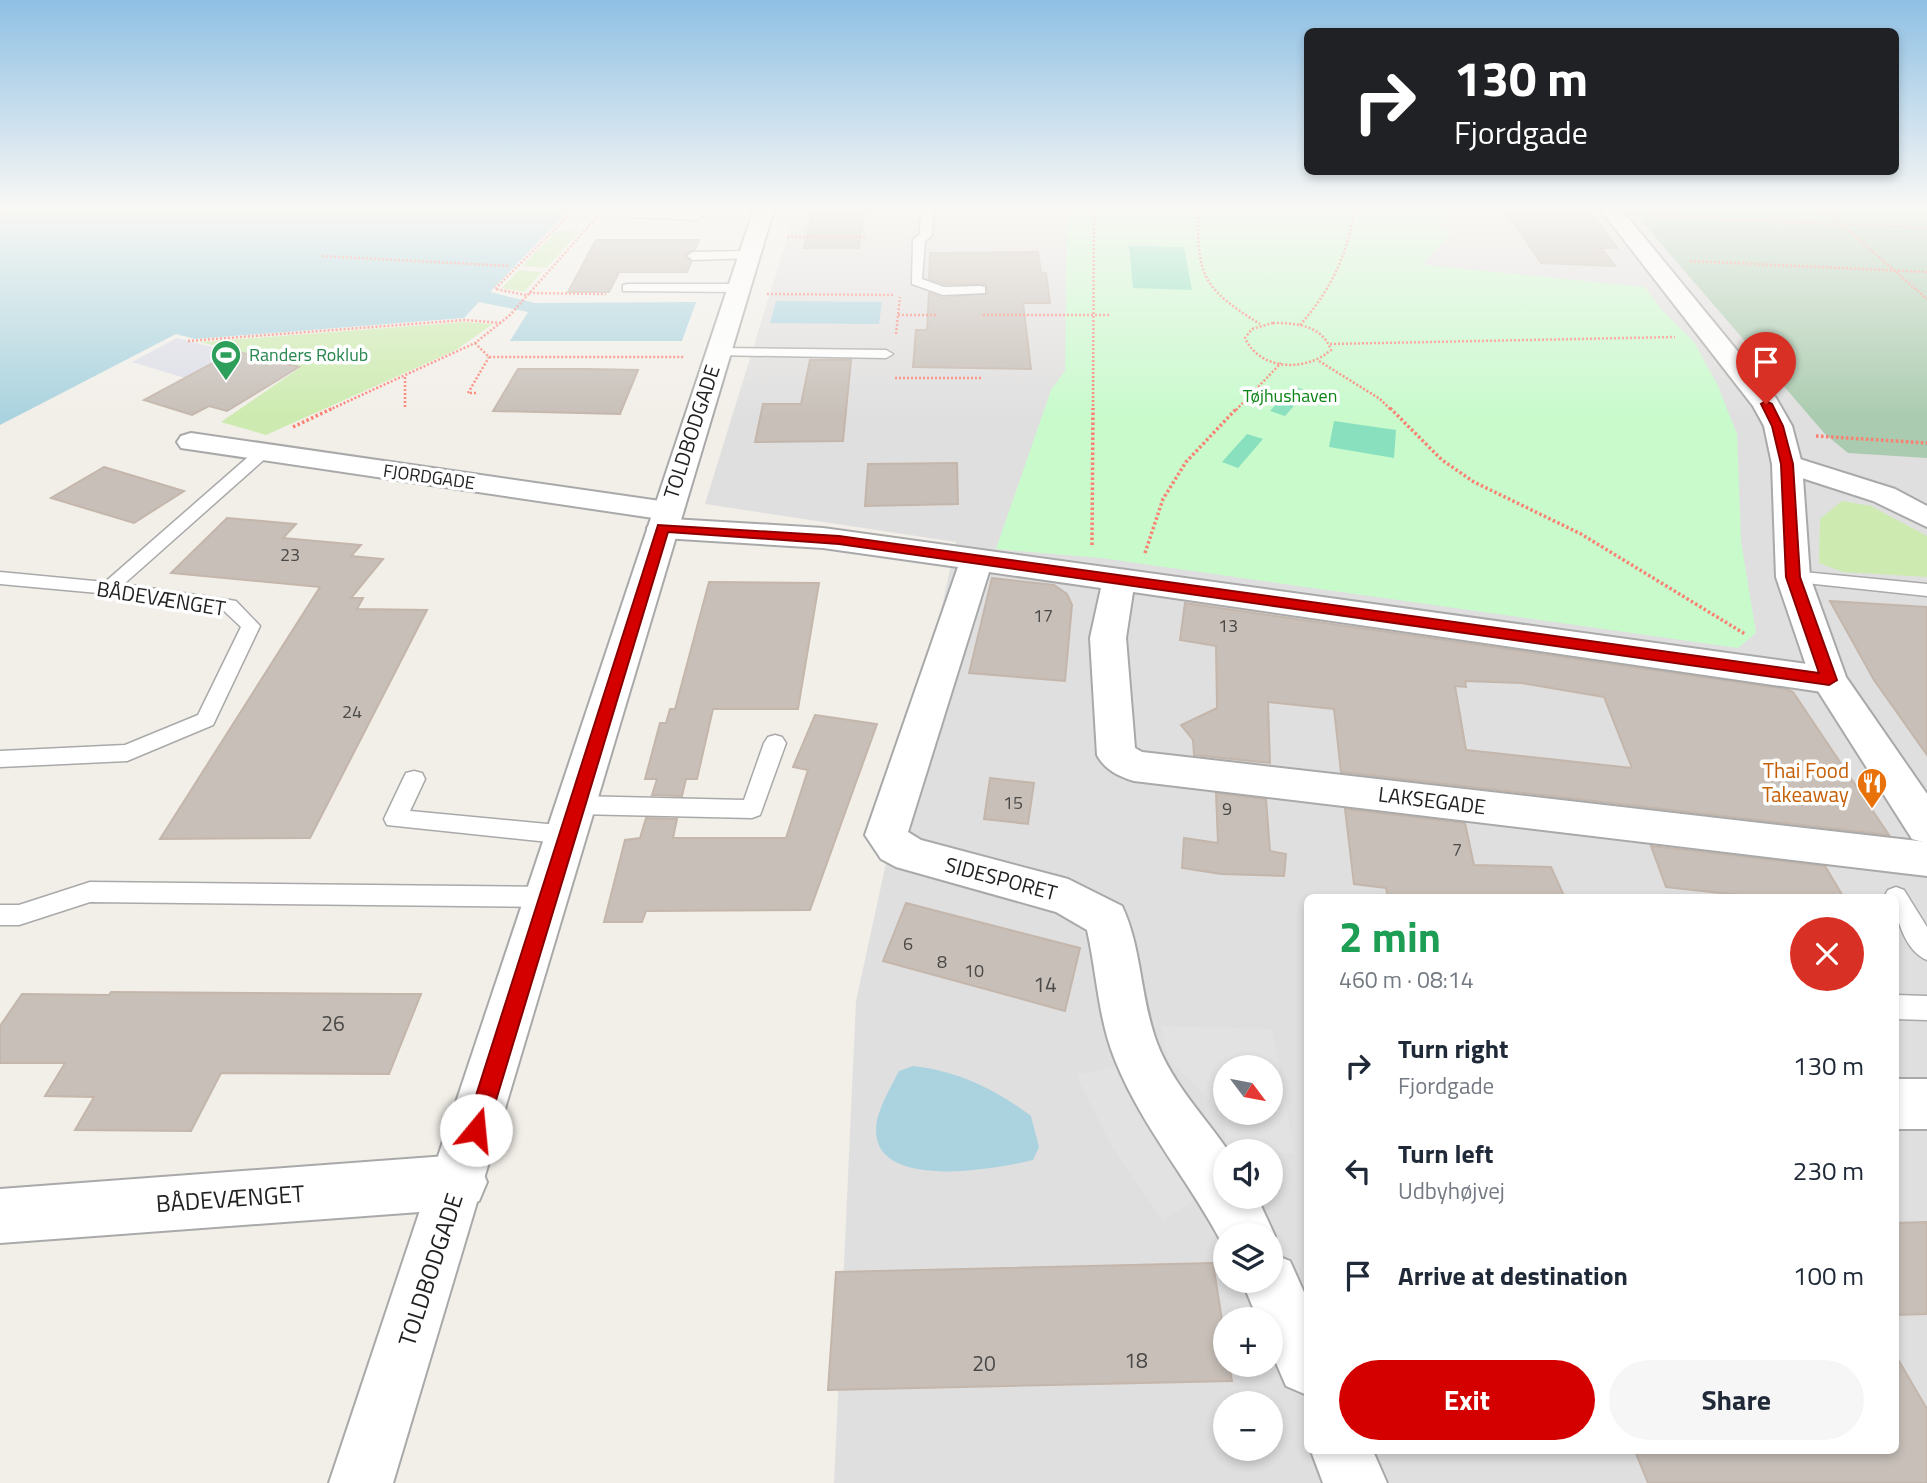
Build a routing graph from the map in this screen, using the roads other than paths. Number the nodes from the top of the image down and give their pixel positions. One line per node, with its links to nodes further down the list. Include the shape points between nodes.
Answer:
1 (742, 278): 6 (street, TOLDBODGADE)
2 (916, 278): 5 (lane, via 943,291)
3 (1666, 278): 11 (street, via 1766,404 1778,426)
4 (628, 288): 6 (lane)
5 (980, 290)
6 (738, 291): 7 (street, TOLDBODGADE)
7 (717, 354): 8 (lane); 13 (street, TOLDBODGADE)
8 (886, 354)
9 (191, 442): 10 (street, FJORDGADE)
10 (255, 452): 13 (street, FJORDGADE); 18 (lane)
11 (1787, 464): 12 (street, via 1884,495); 16 (street)
12 (1927, 518)
13 (665, 519): 14 (street, FJORDGADE); 24 (street, TOLDBODGADE)
14 (977, 559): 15 (street, FJORDGADE); 35 (street, SIDESPORET, via 886,835 911,855 1068,897 1106,919 1132,1041 1158,1095)
15 (1116, 572): 20 (street, FJORDGADE); 26 (street, LAKSEGADE, via 1108,639 1116,755 1134,766)
16 (1793, 577): 19 (lane); 20 (street)
17 (0, 578): 18 (lane, BÅDEVÆNGET)
18 (109, 589): 22 (lane, BÅDEVÆNGET, via 229,605 251,626 206,720 127,753)
19 (1927, 590)
20 (1813, 678): 25 (street)
21 (775, 743): 24 (lane, via 752,809)
22 (0, 759)
23 (414, 779): 24 (lane, via 395,819)
24 (572, 820): 27 (street, TOLDBODGADE)
25 (1927, 827)
26 (1927, 859)
27 (549, 897): 29 (lane, via 90,892 19,915); 36 (street, TOLDBODGADE)
28 (1899, 903): 30 (lane)
29 (0, 915)
30 (1927, 948)
31 (1899, 1007): 32 (lane)
32 (1927, 1008)
33 (1899, 1104): 34 (street)
34 (1927, 1104)
35 (1213, 1172)
36 (460, 1182): 37 (street, BÅDEVÆNGET); 41 (street, TOLDBODGADE)
37 (0, 1216)
38 (1275, 1293): 39 (street)
39 (1304, 1359)
40 (1343, 1454): 42 (street)
41 (361, 1483)
42 (1355, 1483)

